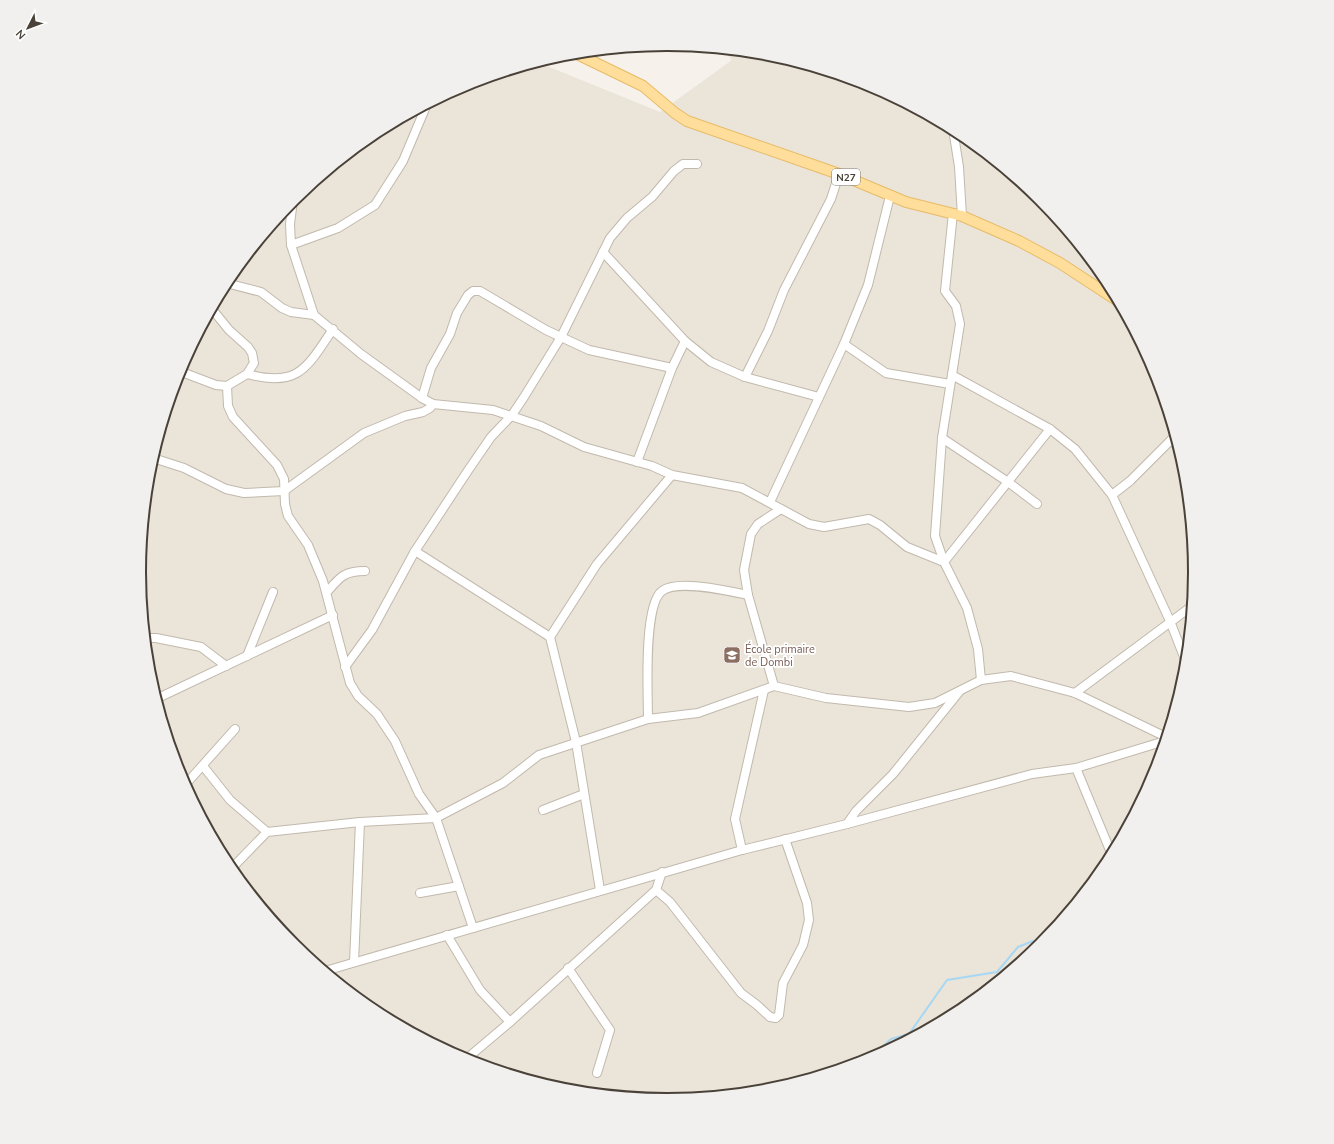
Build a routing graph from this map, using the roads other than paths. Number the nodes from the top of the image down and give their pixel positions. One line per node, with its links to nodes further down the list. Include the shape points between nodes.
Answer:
1 (584, 58): 5 (main road, N27, via 643,86 688,121)
2 (424, 112): 9 (street, via 403,161 375,205 338,228)
3 (955, 138): 8 (street, via 959,167)
4 (697, 164): 10 (street, via 683,164 674,171 652,197 618,228)
5 (839, 174): 6 (main road, N27); 23 (street, via 831,199 784,290 768,331)
6 (890, 196): 8 (main road, N27); 18 (street, via 868,285)
7 (292, 211): 9 (street)
8 (958, 214): 12 (main road, N27, via 1019,241 1060,263); 22 (street, via 945,291 956,306 960,324)
9 (290, 245): 14 (street)
10 (603, 252): 16 (street); 17 (street)
11 (233, 285): 14 (street, via 261,292 282,308 292,312)
12 (1106, 293)
13 (215, 313): 21 (street, via 252,353 254,363)
14 (314, 315): 15 (street)
15 (333, 329): 21 (street, via 310,364 295,375 281,379 265,379); 27 (street, via 361,354)
16 (561, 337): 19 (street, via 590,350); 27 (street, via 480,291 473,291 457,313 450,334 431,368); 29 (street)
17 (685, 341): 19 (street); 23 (street, via 711,362)
18 (844, 344): 24 (street, via 886,373); 26 (street)
19 (672, 368): 34 (street)
20 (186, 374): 25 (street, via 216,385)
21 (247, 374): 25 (street)
22 (952, 375): 24 (street); 30 (street)
23 (745, 377): 26 (street)
24 (950, 384): 31 (street)
25 (227, 386): 37 (street, via 228,406 233,417 277,465 284,479)
26 (819, 397): 39 (street)
27 (422, 398): 28 (street)
28 (433, 404): 29 (street, via 493,410); 37 (street, via 423,412 405,416 364,433)
29 (512, 415): 34 (street, via 584,447); 42 (street, via 491,437)
30 (1050, 428): 36 (street); 38 (street, via 1075,449)
31 (942, 438): 36 (street); 43 (street, via 935,536)
32 (1171, 440): 38 (street, via 1130,481)
33 (158, 460): 37 (street, via 184,468 226,489 244,493)
34 (637, 462): 35 (street)
35 (672, 475): 39 (street, via 742,488); 51 (street, via 597,564)
36 (1008, 482): 40 (street); 43 (street)
37 (284, 491): 46 (street, via 288,516 308,545)
38 (1112, 495): 50 (street)
39 (770, 502): 41 (street)
40 (1037, 504)
41 (781, 509): 43 (street, via 809,524 824,527 869,519 907,547); 47 (street, via 758,524 751,534 744,570)
42 (415, 551): 51 (street); 56 (street, via 372,630)
43 (944, 562): 57 (street, via 967,608 978,649)
44 (364, 571): 46 (street, via 351,571 341,576)
45 (273, 592): 54 (street)
46 (327, 592): 49 (street)
47 (748, 595): 58 (street); 63 (street, via 710,586 669,587 661,591 656,599 647,645)
48 (1187, 610): 50 (street)
49 (333, 615): 54 (street); 56 (street)
50 (1170, 621): 53 (street); 61 (street)
51 (550, 637): 66 (street)
52 (150, 638): 55 (street, via 201,647)
53 (1182, 652)
54 (247, 656): 55 (street)
55 (226, 666): 62 (street)
56 (345, 667): 73 (street, via 358,696 377,714 395,741 419,794)
57 (980, 680): 60 (street); 61 (street, via 1011,676)
58 (774, 686): 59 (street); 60 (street, via 826,698 909,707 935,703)
59 (764, 690): 63 (street, via 698,713); 79 (street, via 735,819)
60 (961, 690): 75 (street, via 893,774 856,811)
61 (1075, 694): 65 (street)
62 (161, 696)
63 (648, 719): 66 (street)
64 (235, 729): 68 (street)
65 (1161, 735)
66 (576, 742): 71 (street); 73 (street, via 539,755 503,783)
67 (1158, 744): 69 (street)
68 (203, 766): 70 (street); 76 (street, via 230,800)
69 (1076, 768): 75 (street, via 1032,774); 78 (street)
70 (190, 780)
71 (584, 794): 72 (street); 83 (street)
72 (543, 810)
73 (436, 818): 74 (street); 82 (street)
74 (360, 822): 76 (street); 88 (street)
75 (847, 824): 77 (street)
76 (267, 832): 80 (street)
77 (785, 839): 79 (street); 84 (street, via 807,904 809,920 803,945 783,983 779,1014 776,1018 770,1017 741,993 670,902)
78 (1109, 847)
79 (742, 850): 81 (street)
80 (236, 864)
81 (662, 872): 83 (street); 84 (street)
82 (459, 886): 85 (street); 86 (street)
83 (600, 890): 86 (street)
84 (656, 890): 89 (street)
85 (420, 893)
86 (473, 928): 87 (street)
87 (447, 935): 88 (street); 91 (street, via 480,990)
88 (354, 962): 90 (street)
89 (568, 968): 91 (street); 93 (street, via 610,1030)
90 (330, 969)
91 (510, 1022): 92 (street)
92 (472, 1054)
93 (598, 1073)

